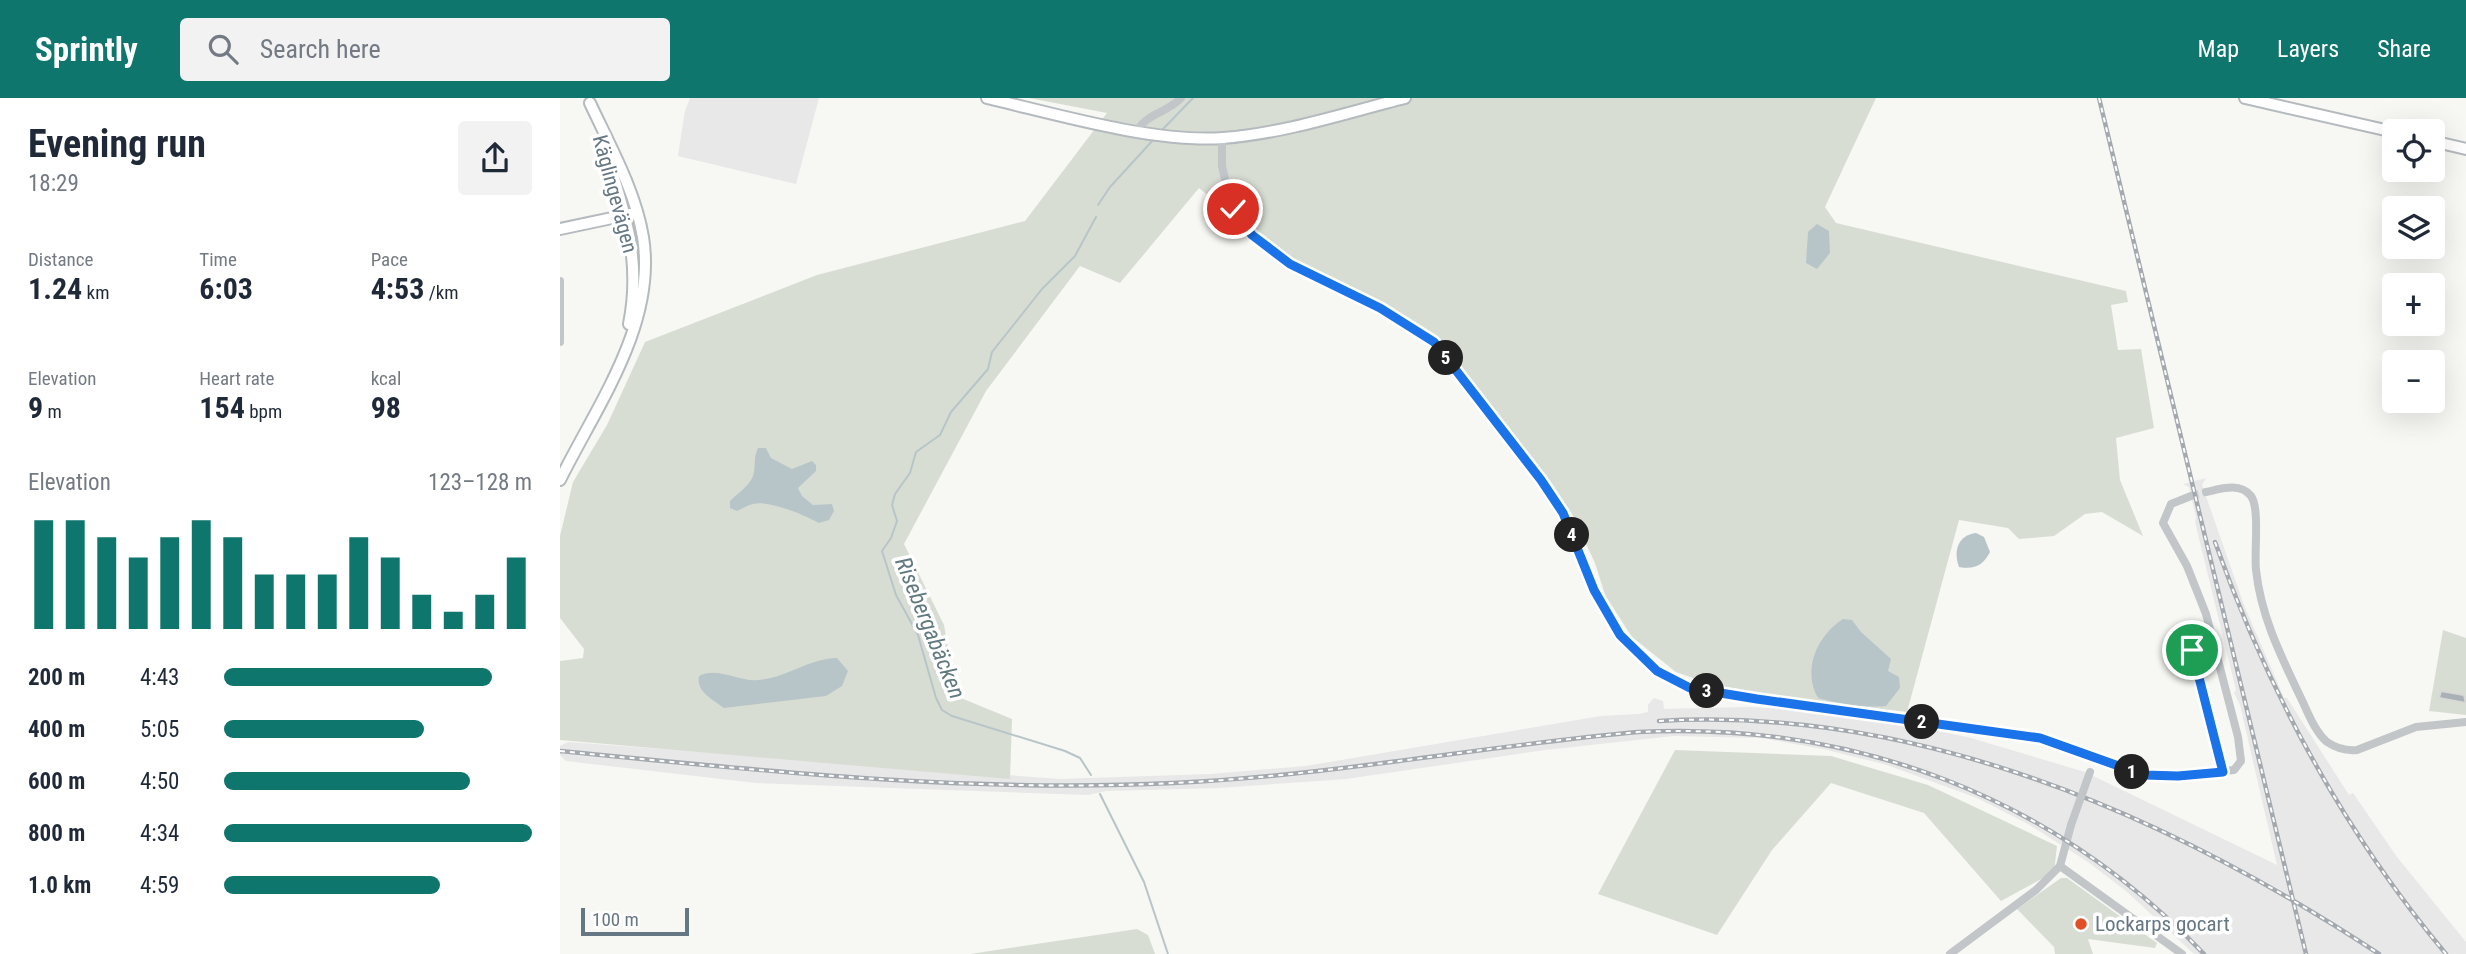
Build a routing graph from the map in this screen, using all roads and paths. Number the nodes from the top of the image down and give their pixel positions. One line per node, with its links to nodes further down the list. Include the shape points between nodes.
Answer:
1 (987, 98): 7 (main road)
2 (1181, 98): 7 (street, via 1144,120)
3 (1405, 98): 8 (main road, via 1276,131)
4 (2245, 98): 6 (main road)
5 (589, 100): 11 (main road, Käglingevägen)
6 (2382, 129)
7 (1140, 132): 8 (main road)
8 (1222, 138): 22 (street, via 1222,166 1233,209 1252,235 1290,264 1380,308 1434,342 1541,480 1563,513 1594,590 1620,635 1657,671 1690,688 2040,738)
9 (2445, 144): 10 (main road)
10 (2466, 149)
11 (631, 214): 12 (main road); 15 (main road, Käglingevägen, via 643,237 645,282 632,337)
12 (560, 229)
13 (560, 281): 14 (street)
14 (560, 342)
15 (565, 469): 16 (main road, Käglingevägen); 17 (main road, Käglingevägen)
16 (560, 480)
17 (560, 489)
18 (2206, 492): 21 (street, via 2234,487 2252,498 2256,569 2272,637 2315,726 2330,744 2357,750 2416,727)
19 (2191, 496): 20 (street, via 2171,503 2163,523 2196,586)
20 (2213, 642): 23 (street, via 2241,756 2238,769); 23 (street, via 2192,650)
21 (2466, 722)
22 (2094, 758): 23 (street, via 2144,775); 24 (street, bridge)
23 (2223, 772)
24 (2060, 866): 25 (street, via 2036,890); 26 (street)
25 (1950, 954)
26 (2182, 954)

